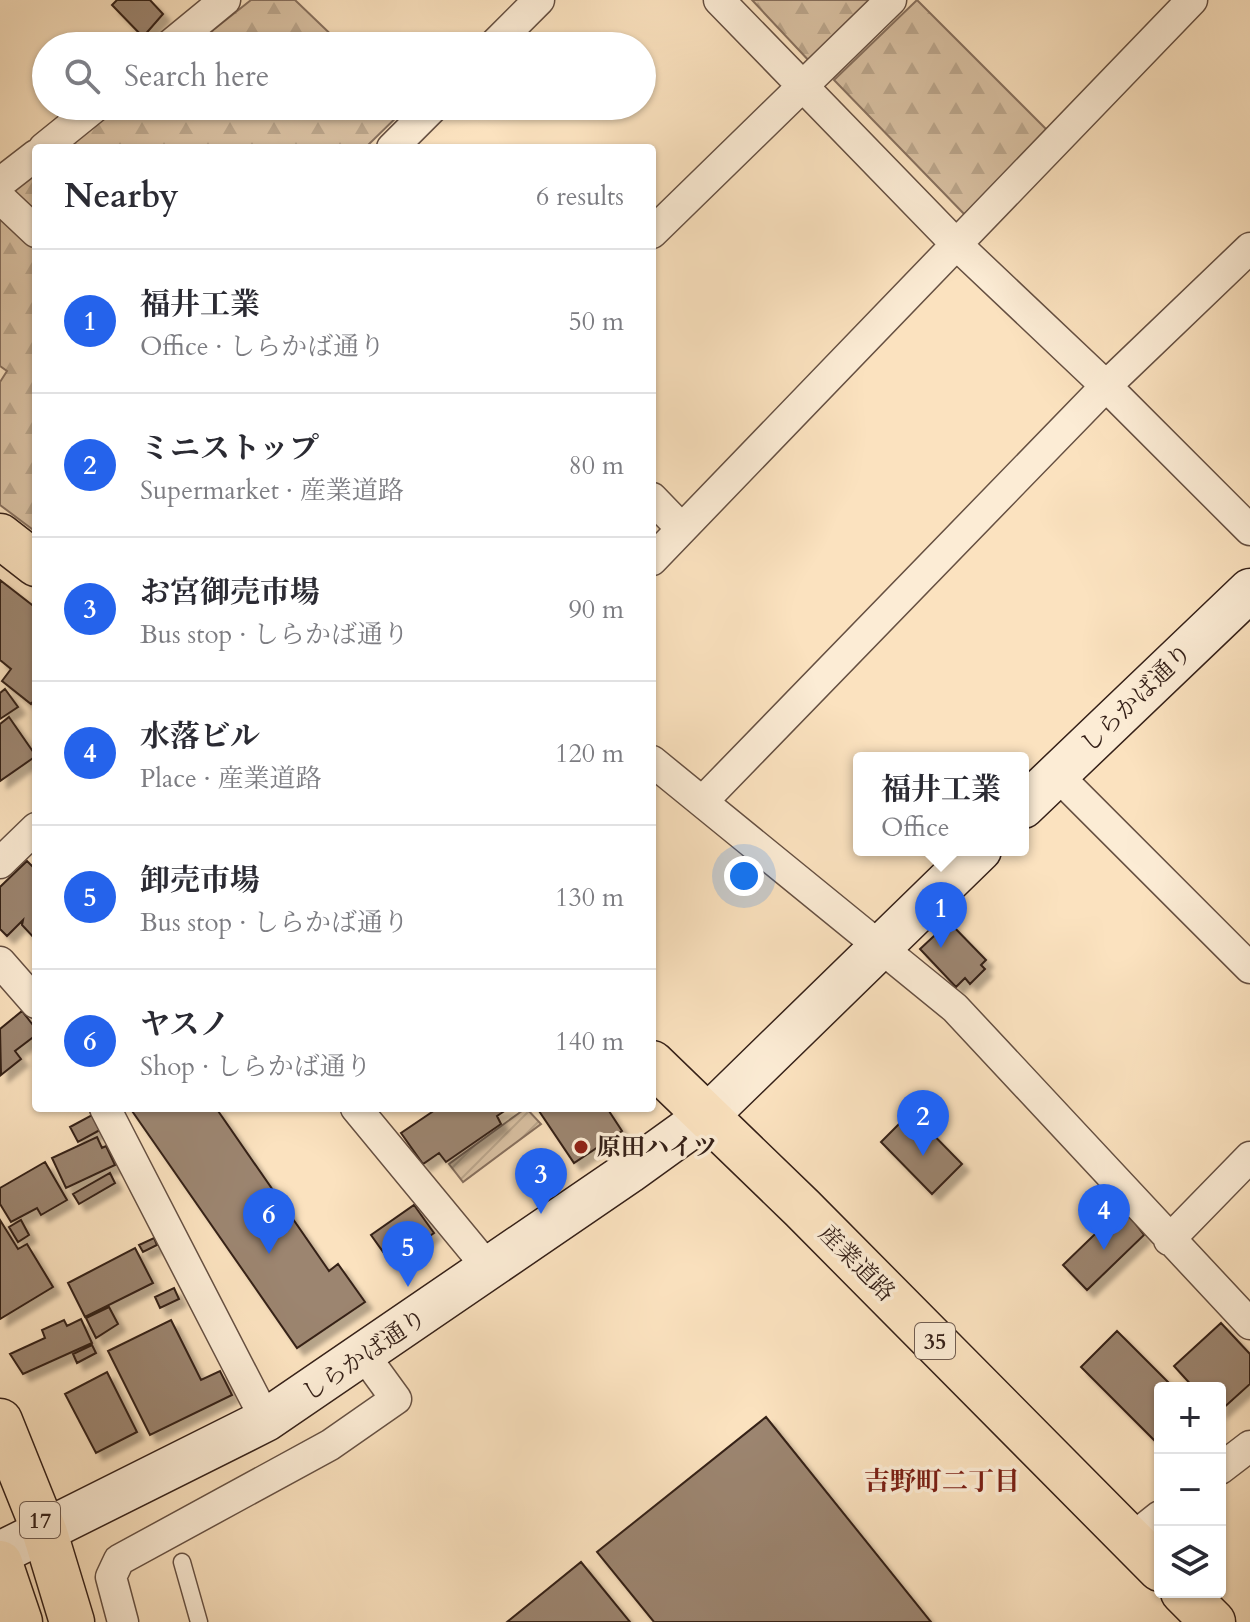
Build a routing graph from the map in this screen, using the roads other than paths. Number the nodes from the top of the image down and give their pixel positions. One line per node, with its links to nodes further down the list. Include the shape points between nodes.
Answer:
1 (225, 0): 6 (street)
2 (539, 0): 7 (street)
3 (719, 0): 8 (street)
4 (891, 0): 8 (street)
5 (1192, 0): 18 (street)
6 (186, 32)
7 (507, 32)
8 (802, 85): 17 (street); 18 (street)
9 (79, 120): 11 (street)
10 (420, 120): 12 (street)
11 (49, 144)
12 (396, 144)
13 (32, 158): 14 (street)
14 (0, 183)
15 (0, 198): 16 (street)
16 (32, 228)
17 (656, 229)
18 (956, 244): 20 (street); 22 (street)
19 (1250, 248): 20 (street)
20 (1106, 386): 23 (street); 30 (street)
21 (656, 502): 22 (street)
22 (682, 529): 25 (street)
23 (1250, 530)
24 (0, 536): 26 (main road)
25 (656, 556)
26 (32, 561)
27 (1250, 590): 29 (street, しらかば通り)
28 (656, 764): 30 (street)
29 (1056, 774): 31 (street, しらかば通り); 37 (street)
30 (703, 801): 35 (street)
31 (1029, 801)
32 (32, 832): 34 (street)
33 (974, 856): 35 (street, しらかば通り)
34 (0, 863)
35 (880, 950): 42 (street, しらかば通り); 44 (street, via 955,1008)
36 (0, 962): 38 (street)
37 (1250, 968)
38 (32, 998)
39 (656, 1067): 42 (main road, 産業道路 / 35)
40 (107, 1112): 48 (street)
41 (359, 1112): 45 (street)
42 (708, 1115): 45 (street, しらかば通り); 53 (main road, 産業道路 / 35)
43 (1250, 1157): 44 (street)
44 (1169, 1240): 46 (street)
45 (489, 1269): 47 (street, しらかば通り)
46 (1250, 1324)
47 (364, 1355): 48 (street, しらかば通り); 60 (street, via 396,1399 330,1445 119,1560 111,1577)
48 (266, 1420): 52 (street, しらかば通り)
49 (0, 1421): 52 (main road, 17)
50 (1250, 1446): 51 (street)
51 (1226, 1464)
52 (45, 1533): 54 (street, しらかば通り); 59 (main road, 17)
53 (1150, 1541)
54 (0, 1553)
55 (182, 1562): 61 (lane)
56 (0, 1563): 58 (main road, 17)
57 (1189, 1598): 62 (main road)
58 (20, 1622)
59 (72, 1622)
60 (123, 1622)
61 (199, 1622)
62 (1213, 1622)

